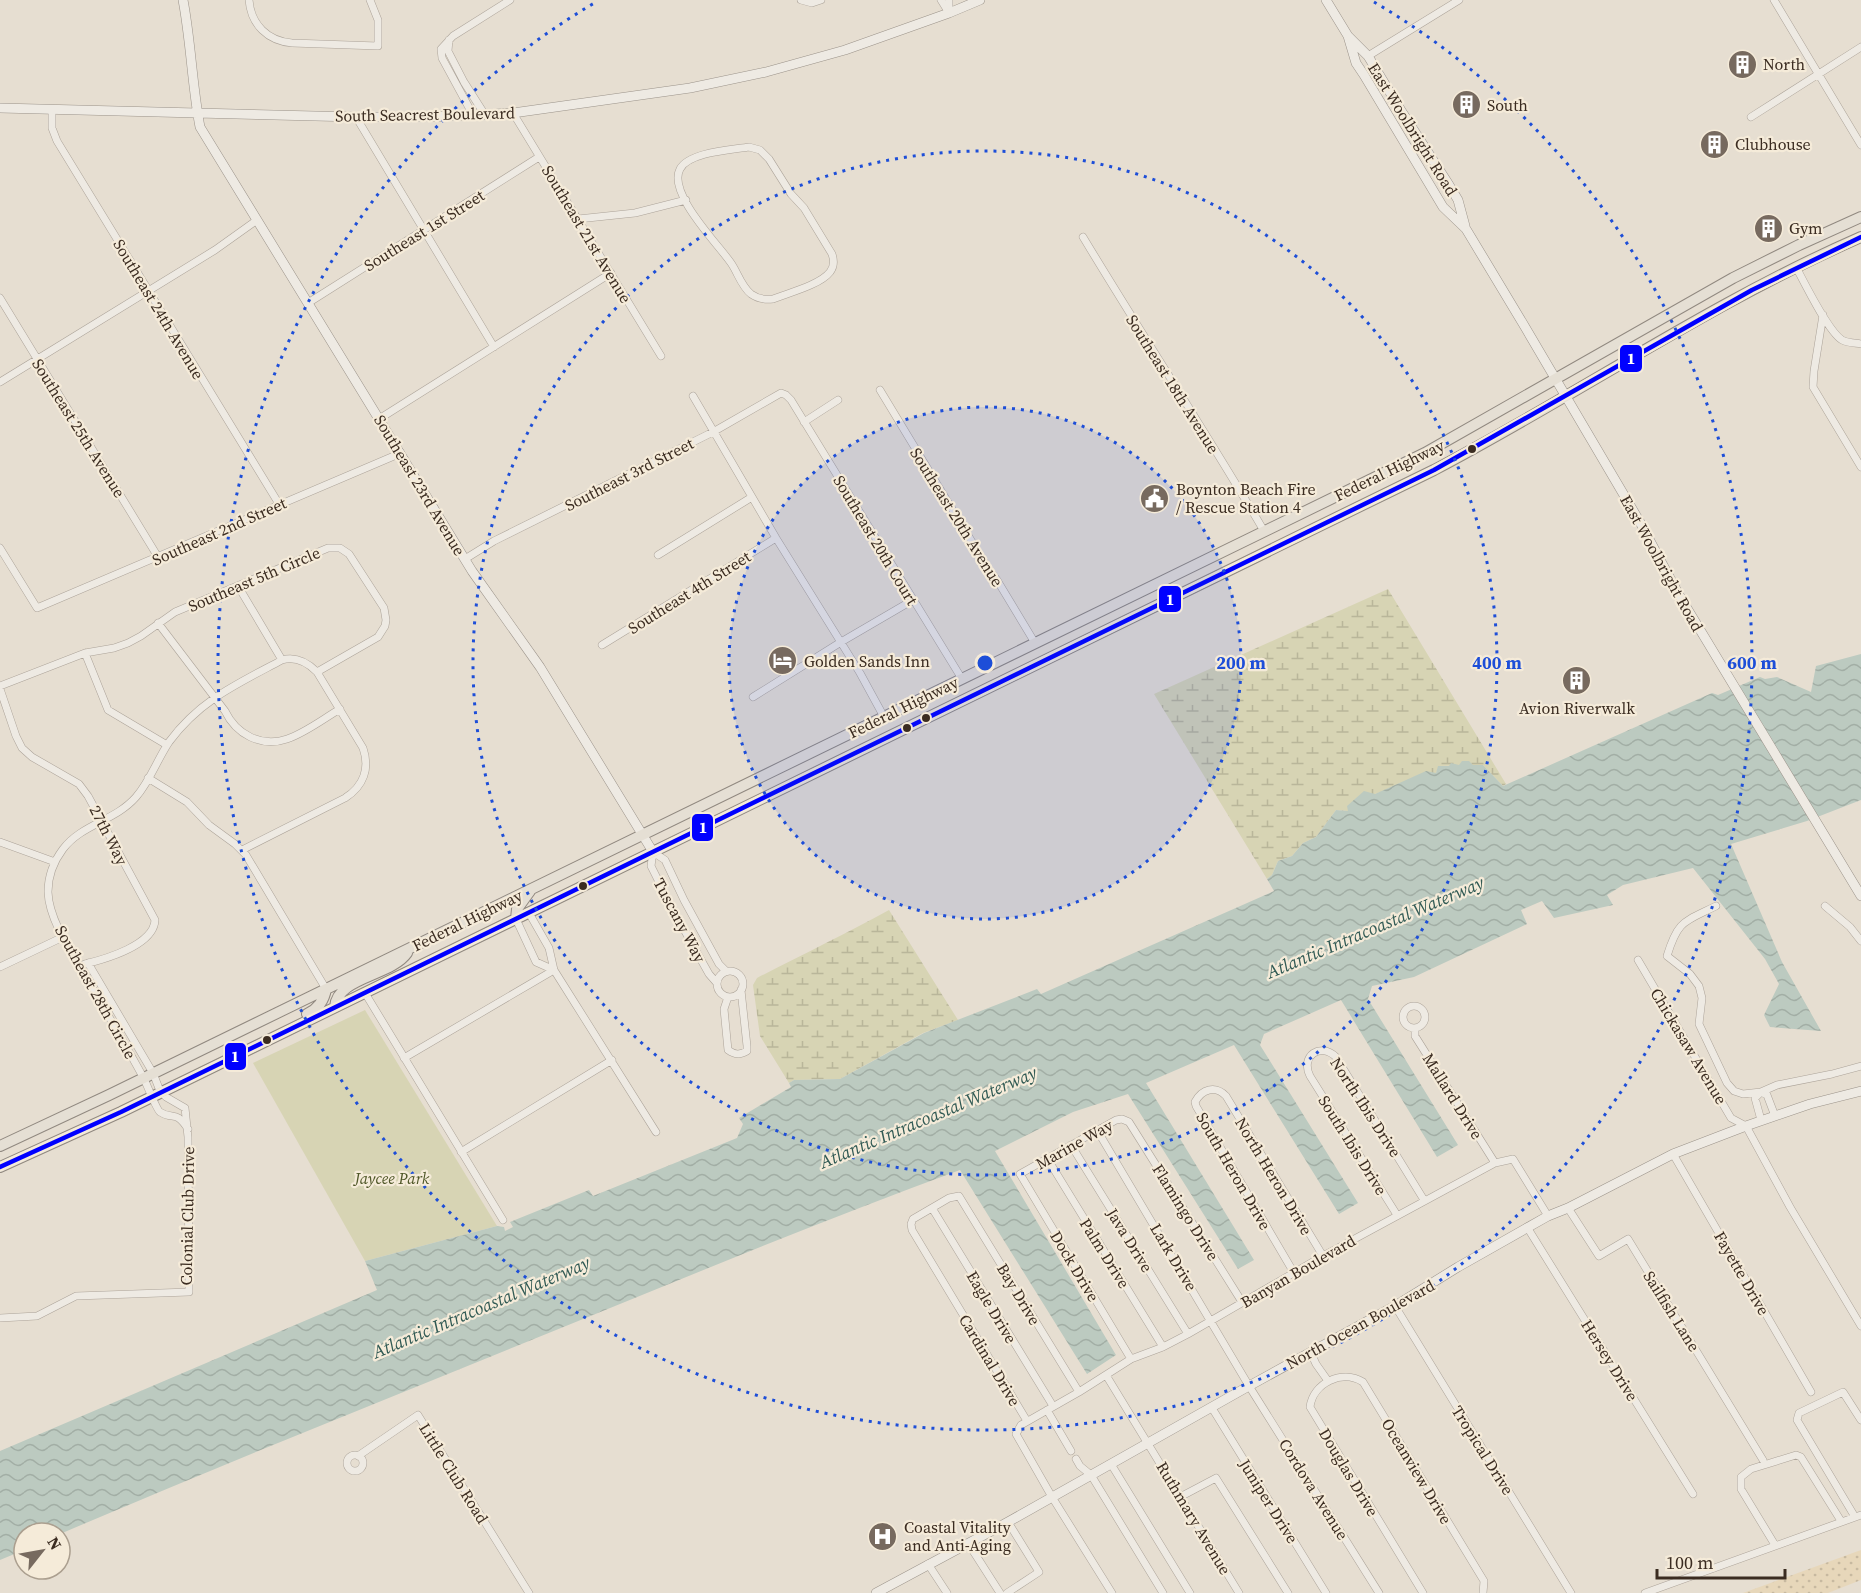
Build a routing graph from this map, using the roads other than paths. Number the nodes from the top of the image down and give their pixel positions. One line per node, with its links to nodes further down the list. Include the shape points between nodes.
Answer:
1 (183, 0): 21 (main road, Southeast 23rd Avenue)
2 (249, 0): 3 (street, via 257,24 280,41 378,46 378,20)
3 (370, 0)
4 (801, 0): 5 (street)
5 (821, 0)
6 (941, 0): 13 (street)
7 (949, 0): 13 (street)
8 (980, 0): 13 (main road, South Seacrest Boulevard)
9 (1326, 0): 14 (main road, East Woolbright Road)
10 (1459, 0): 17 (street)
11 (1774, 0): 18 (street)
12 (508, 1): 15 (street)
13 (949, 13): 22 (main road, South Seacrest Boulevard, via 845,50 766,72 690,88)
14 (1348, 36): 17 (main road, East Woolbright Road); 33 (main road, East Woolbright Road, via 1356,63 1438,200)
15 (449, 40): 23 (street, via 441,49 442,58); 24 (street, via 448,51)
16 (1861, 47): 18 (street)
17 (1368, 56): 33 (main road, East Woolbright Road, via 1458,200)
18 (1819, 73): 26 (street); 27 (street)
19 (0, 108): 20 (main road, South Seacrest Boulevard)
20 (52, 109): 21 (main road, South Seacrest Boulevard); 41 (street, Southeast 24th Avenue, via 57,141)
21 (197, 112): 25 (main road, South Seacrest Boulevard); 32 (main road, Southeast 23rd Avenue, via 200,127)
22 (513, 113): 24 (main road, South Seacrest Boulevard); 28 (street, Southeast 21st Avenue)
23 (473, 115): 24 (main road, South Seacrest Boulevard); 25 (main road, South Seacrest Boulevard)
24 (485, 115)
25 (356, 117): 34 (street)
26 (1751, 117)
27 (1861, 145)
28 (540, 157): 31 (street, Southeast 21st Avenue); 34 (street, Southeast 1st Street)
29 (686, 200): 29 (street, via 677,179 680,167 689,159 749,147 760,150 804,208 832,254 831,272 773,299 760,299 745,288); 31 (street, via 635,213)
30 (1861, 217): 37 (main road, Federal Highway)
31 (578, 219): 40 (street, Southeast 21st Avenue)
32 (257, 220): 41 (street); 44 (main road, Southeast 23rd Avenue)
33 (1466, 229): 50 (main road, East Woolbright Road)
34 (423, 230): 44 (street, Southeast 1st Street); 47 (street)
35 (1083, 237): 65 (street, Southeast 18th Avenue)
36 (1861, 237): 39 (main road, Federal Highway)
37 (1806, 241): 38 (main road, Federal Highway); 39 (main road)
38 (1766, 261): 42 (main road); 50 (main road, Federal Highway)
39 (1796, 267): 42 (main road, Federal Highway); 45 (street)
40 (611, 273): 47 (street); 48 (street, Southeast 21st Avenue)
41 (148, 291): 49 (street); 63 (street, Southeast 24th Avenue)
42 (1750, 291): 54 (main road, Federal Highway)
43 (0, 298): 49 (street, Southeast 25th Avenue)
44 (308, 303): 57 (main road, Southeast 23rd Avenue)
45 (1823, 315): 46 (street, via 1840,339); 61 (street, via 1813,387)
46 (1861, 344)
47 (494, 347): 57 (street)
48 (661, 356)
49 (37, 359): 51 (street); 70 (street, Southeast 25th Avenue)
50 (1556, 379): 54 (main road, East Woolbright Road); 64 (main road, Federal Highway, via 1425,453)
51 (0, 382)
52 (880, 390): 77 (street, Southeast 20th Avenue)
53 (693, 396): 59 (street)
54 (1566, 396): 68 (main road, Federal Highway, via 1434,470); 100 (main road, East Woolbright Road, via 1678,595)
55 (790, 400): 58 (street, Southeast 20th Court); 59 (street, Southeast 3rd Street, via 781,393)
56 (838, 400): 58 (street)
57 (379, 418): 60 (main road, Southeast 23rd Avenue)
58 (804, 422): 74 (street, Southeast 20th Court)
59 (713, 432): 62 (street); 72 (street, Southeast 3rd Street)
60 (401, 453): 63 (street, Southeast 2nd Street); 72 (main road, Southeast 23rd Avenue)
61 (1861, 467)
62 (752, 497): 66 (street); 69 (street)
63 (279, 504): 70 (street, Southeast 2nd Street)
64 (1277, 525): 65 (main road, Federal Highway); 68 (main road)
65 (1264, 531): 71 (main road); 77 (main road, Federal Highway)
66 (776, 538): 76 (street); 78 (street, Southeast 4th Street)
67 (0, 548): 70 (street, Southeast 2nd Street, via 36,608)
68 (1271, 549): 71 (main road, Federal Highway)
69 (658, 555)
70 (158, 557)
71 (1254, 558): 89 (main road, Federal Highway)
72 (465, 559): 94 (main road, Southeast 23rd Avenue, via 543,672)
73 (238, 586): 75 (street, Southeast 5th Circle); 80 (street); 81 (street, Southeast 5th Circle, via 328,548 340,548 349,554 384,608 386,620 373,641)
74 (913, 600): 76 (street); 82 (street, Southeast 20th Court)
75 (158, 623): 79 (street, Southeast 5th Circle, via 128,643); 84 (street)
76 (841, 642): 85 (street); 88 (street)
77 (1035, 643): 82 (main road, Federal Highway)
78 (602, 645)
79 (85, 653): 83 (street, Southeast 5th Circle); 90 (street, via 108,710)
80 (282, 660): 81 (street, via 300,660); 84 (street, Southeast 28th Circle)
81 (317, 672): 86 (street)
82 (962, 679): 87 (main road, Federal Highway)
83 (0, 688): 93 (street, 27th Way, via 22,748 79,784)
84 (214, 697): 86 (street, via 239,730 268,741 292,737); 90 (street, Southeast 28th Circle, via 192,715)
85 (753, 697)
86 (340, 709): 96 (street, via 365,753 360,785 345,798)
87 (900, 709): 88 (main road, Federal Highway); 89 (main road)
88 (884, 717): 91 (main road, via 878,735 823,763); 94 (main road, Federal Highway)
89 (898, 731): 91 (main road, Federal Highway)
90 (167, 745): 92 (street, Southeast 28th Circle)
91 (807, 777): 97 (main road, Federal Highway)
92 (148, 778): 93 (street, Southeast 28th Circle, via 126,807); 96 (street, via 187,802 213,829)
93 (102, 822): 98 (street, Southeast 28th Circle, via 71,840); 109 (street, 27th Way, via 153,914 155,927 148,937 117,954)
94 (643, 834): 97 (main road, Southeast 23rd Avenue); 99 (main road, Federal Highway)
95 (0, 842): 98 (street)
96 (242, 850): 115 (street)
97 (653, 852): 103 (main road, Federal Highway); 113 (street, Tuscany Way, via 665,860); 114 (street, Tuscany Way, via 651,866)
98 (56, 861): 105 (street, Southeast 28th Circle, via 48,892)
99 (532, 888): 104 (main road, via 517,909); 107 (main road, Federal Highway)
100 (1861, 896)
101 (1716, 906): 128 (street, via 1685,921 1674,934 1667,956 1699,986 1699,1024 1727,1083 1743,1094)
102 (1826, 906): 106 (street)
103 (529, 913): 104 (main road, Federal Highway); 112 (street, via 549,948)
104 (516, 919): 112 (street, via 536,962); 117 (main road, Federal Highway)
105 (63, 937): 110 (street, Southeast 28th Circle); 111 (street)
106 (1861, 941)
107 (410, 948): 115 (main road, Federal Highway); 119 (main road, via 397,963 345,988)
108 (1638, 960): 134 (street, Chickasaw Avenue, via 1731,1118)
109 (88, 963): 110 (street, 27th Way); 125 (street, Southeast 28th Circle)
110 (79, 965): 125 (street, Southeast 28th Circle)
111 (0, 967)
112 (554, 970): 122 (street); 123 (street)
113 (726, 971): 114 (street, Tuscany Way); 116 (street, Tuscany Way, via 740,975)
114 (716, 982): 118 (street, Tuscany Way)
115 (326, 989): 121 (main road, via 315,1010 266,1034); 125 (main road, Federal Highway)
116 (741, 990): 118 (street); 118 (street, via 747,1046 742,1054 728,1050 724,1009)
117 (365, 993): 119 (main road, Federal Highway); 122 (street)
118 (728, 997)
119 (335, 1007): 121 (main road, Federal Highway)
120 (1415, 1029): 143 (street, Mallard Drive, via 1415,1036)
121 (257, 1045): 129 (main road, Federal Highway)
122 (404, 1058): 140 (street)
123 (612, 1060): 137 (street); 140 (street)
124 (1861, 1066): 128 (street)
125 (148, 1075): 129 (street, Southeast 28th Circle); 139 (main road, Federal Highway)
126 (1310, 1076): 146 (street, North Ibis Drive, via 1306,1065 1313,1053 1326,1050 1336,1057); 149 (street, South Ibis Drive)
127 (1861, 1091): 131 (main road, North Ocean Boulevard)
128 (1761, 1092): 131 (street, via 1767,1095); 132 (street, via 1755,1098)
129 (156, 1093): 135 (street, Colonial Club Drive, via 185,1108); 135 (street, Colonial Club Drive, via 159,1111 178,1116); 144 (main road, Federal Highway)
130 (1226, 1096): 153 (street, North Heron Drive); 154 (street, South Heron Drive, via 1216,1089 1204,1091 1196,1106)
131 (1775, 1116): 132 (main road, North Ocean Boulevard)
132 (1761, 1120): 134 (main road, North Ocean Boulevard)
133 (1129, 1122): 136 (street, Marine Way, via 1116,1119); 155 (street, Flamingo Drive)
134 (1746, 1126): 141 (main road, North Ocean Boulevard); 159 (street, Chickasaw Avenue)
135 (188, 1129): 157 (street, Colonial Club Drive, via 189,1292 76,1296 37,1316)
136 (1097, 1130): 138 (street, Marine Way); 158 (street, Lark Drive)
137 (656, 1132)
138 (1071, 1145): 142 (street, Marine Way); 160 (street, Java Drive)
139 (0, 1146)
140 (461, 1152): 151 (street)
141 (1673, 1154): 148 (main road, North Ocean Boulevard); 168 (street, Fayette Drive)
142 (1047, 1158): 145 (street, Marine Way); 161 (street, Palm Drive)
143 (1495, 1163): 146 (street, Banyan Boulevard); 150 (street, via 1513,1159)
144 (0, 1167)
145 (1020, 1174): 163 (street, Dock Drive)
146 (1424, 1200): 149 (street, Banyan Boulevard)
147 (932, 1208): 167 (street, Bay Drive, via 959,1196); 169 (street, Eagle Drive); 172 (street, Cardinal Drive, via 913,1220 912,1230)
148 (1568, 1208): 150 (main road, North Ocean Boulevard); 177 (street, Sailfish Lane, via 1599,1256 1628,1239)
149 (1397, 1215): 153 (street, Banyan Boulevard)
150 (1548, 1216): 152 (main road, North Ocean Boulevard)
151 (503, 1220)
152 (1527, 1227): 156 (main road, North Ocean Boulevard); 181 (street, Hersey Drive)
153 (1323, 1256): 154 (street, Banyan Boulevard)
154 (1294, 1273): 155 (street, Banyan Boulevard)
155 (1242, 1302): 158 (street, Banyan Boulevard)
156 (1395, 1306): 162 (main road, North Ocean Boulevard); 203 (street, Tropical Drive)
157 (0, 1318)
158 (1211, 1320): 160 (street, Banyan Boulevard); 166 (street, Lark Drive)
159 (1861, 1326)
160 (1188, 1334): 161 (street, Banyan Boulevard)
161 (1163, 1347): 163 (street, Banyan Boulevard)
162 (1311, 1353): 165 (street); 166 (main road, North Ocean Boulevard)
163 (1131, 1359): 164 (street, Banyan Boulevard)
164 (1106, 1375): 167 (street, Banyan Boulevard); 173 (street, Ruthmary Avenue)
165 (1328, 1381): 201 (street, Douglas Drive, via 1311,1400 1310,1407); 202 (street, Oceanview Drive, via 1351,1376 1362,1382 1484,1581)
166 (1249, 1386): 170 (main road, North Ocean Boulevard); 200 (street, Cordova Avenue)
167 (1079, 1392): 169 (street, Banyan Boulevard)
168 (1811, 1392)
169 (1050, 1408): 172 (street, Banyan Boulevard); 174 (street, Eagle Drive)
170 (1212, 1408): 173 (main road, North Ocean Boulevard); 199 (street, Juniper Drive)
171 (1861, 1420): 183 (street, via 1843,1392 1799,1413 1797,1420)
172 (1027, 1421): 180 (street, Cardinal Drive, via 1016,1434)
173 (1149, 1443): 178 (main road, North Ocean Boulevard); 182 (street, Ruthmary Avenue)
174 (1071, 1451)
175 (358, 1456): 189 (street, Little Club Road, via 418,1414)
176 (1076, 1459): 179 (street)
177 (1763, 1460)
178 (1111, 1464): 179 (main road, North Ocean Boulevard); 196 (street)
179 (1091, 1474): 180 (main road, North Ocean Boulevard); 195 (street)
180 (1050, 1493): 185 (main road, North Ocean Boulevard); 194 (street)
181 (1693, 1494)
182 (1180, 1497): 197 (street, Ruthmary Avenue); 198 (street, via 1216,1478)
183 (1858, 1516): 184 (street)
184 (1840, 1521): 187 (street); 187 (street, via 1801,1457 1796,1455 1751,1469 1741,1477 1742,1489)
185 (1008, 1522): 186 (main road, North Ocean Boulevard); 193 (street, via 1039,1572)
186 (968, 1543): 188 (main road, North Ocean Boulevard); 192 (street)
187 (1775, 1545): 204 (street)
188 (928, 1564): 190 (main road, North Ocean Boulevard); 191 (street)
189 (529, 1593)
190 (876, 1593)
191 (947, 1593)
192 (1000, 1593)
193 (1007, 1593)
194 (1112, 1593)
195 (1163, 1593)
196 (1190, 1593)
197 (1239, 1593)
198 (1288, 1593)
199 (1326, 1593)
200 (1379, 1593)
201 (1423, 1593)
202 (1483, 1593)
203 (1571, 1593)
204 (1645, 1593)

